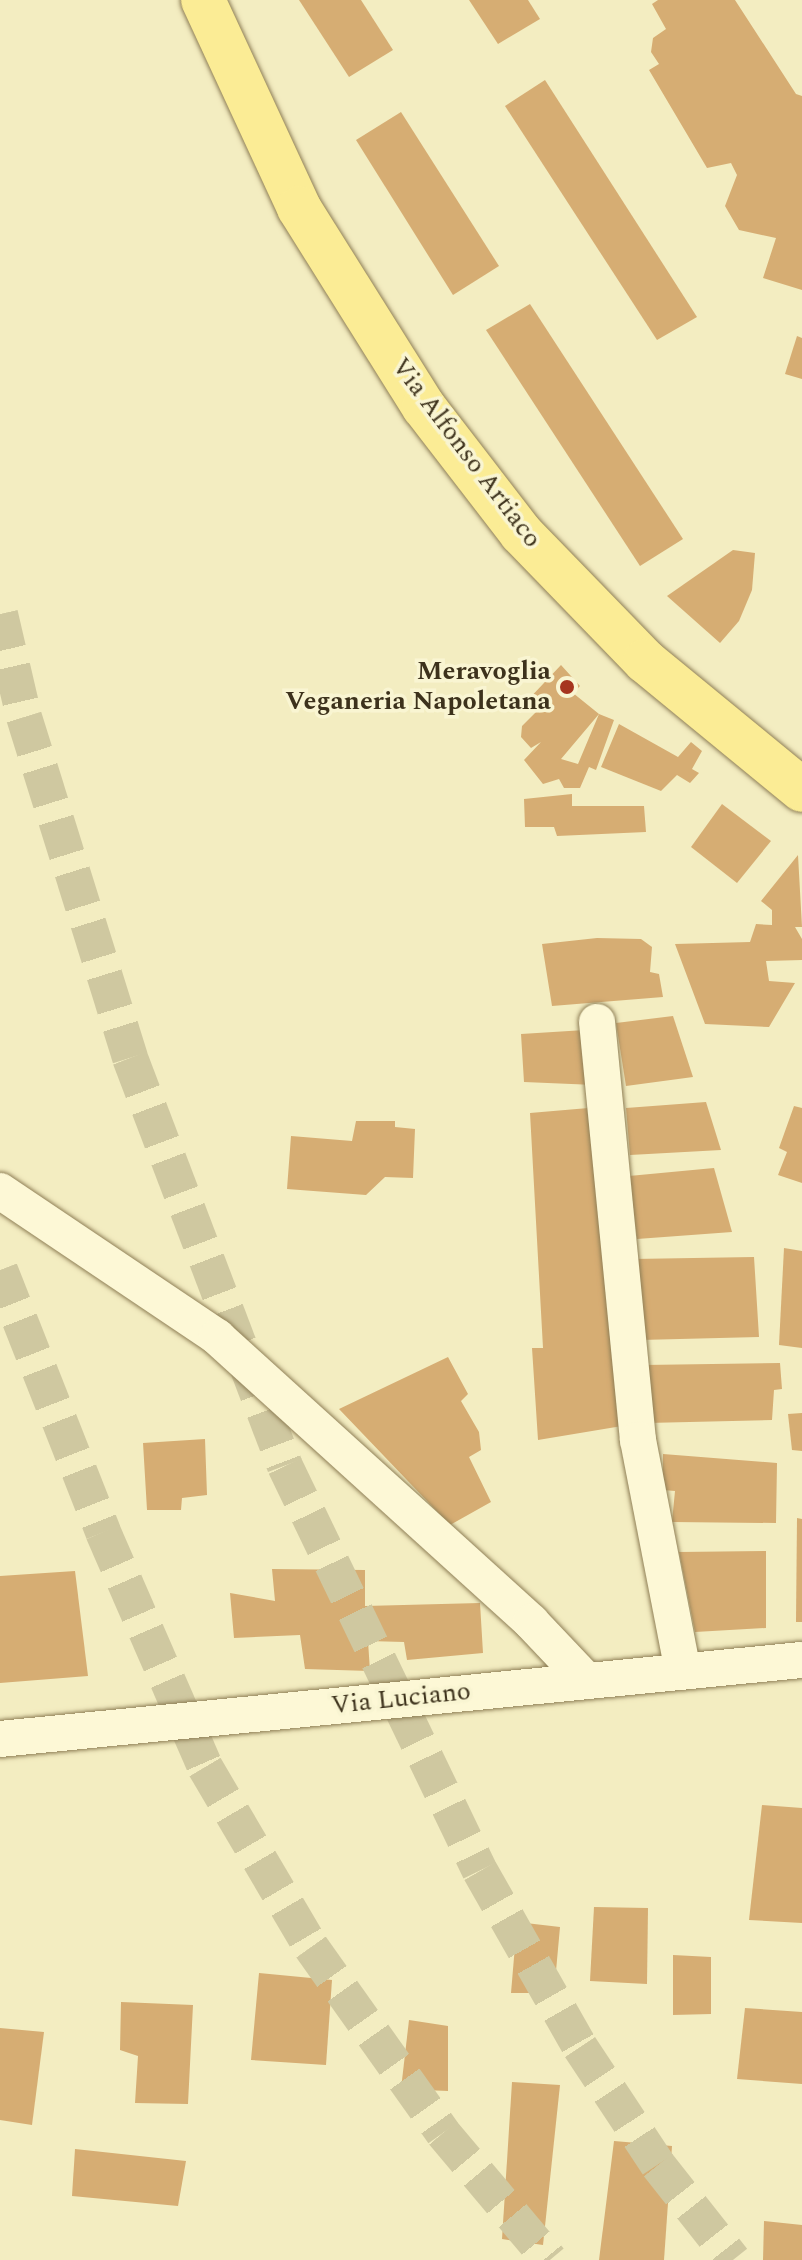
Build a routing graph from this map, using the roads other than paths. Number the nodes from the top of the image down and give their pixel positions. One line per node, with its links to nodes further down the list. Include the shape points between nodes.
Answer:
1 (203, 0): 2 (main road, Via Alfonso Artiaco, via 299,208 424,407 521,533 645,661)
2 (802, 790)
3 (597, 1022): 6 (street, via 638,1440)
4 (0, 1191): 7 (street, via 217,1337 531,1622)
5 (802, 1660): 6 (street, Via Luciano)
6 (683, 1671): 7 (street, Via Luciano)
7 (587, 1681): 8 (street, Via Luciano)
8 (0, 1739)

